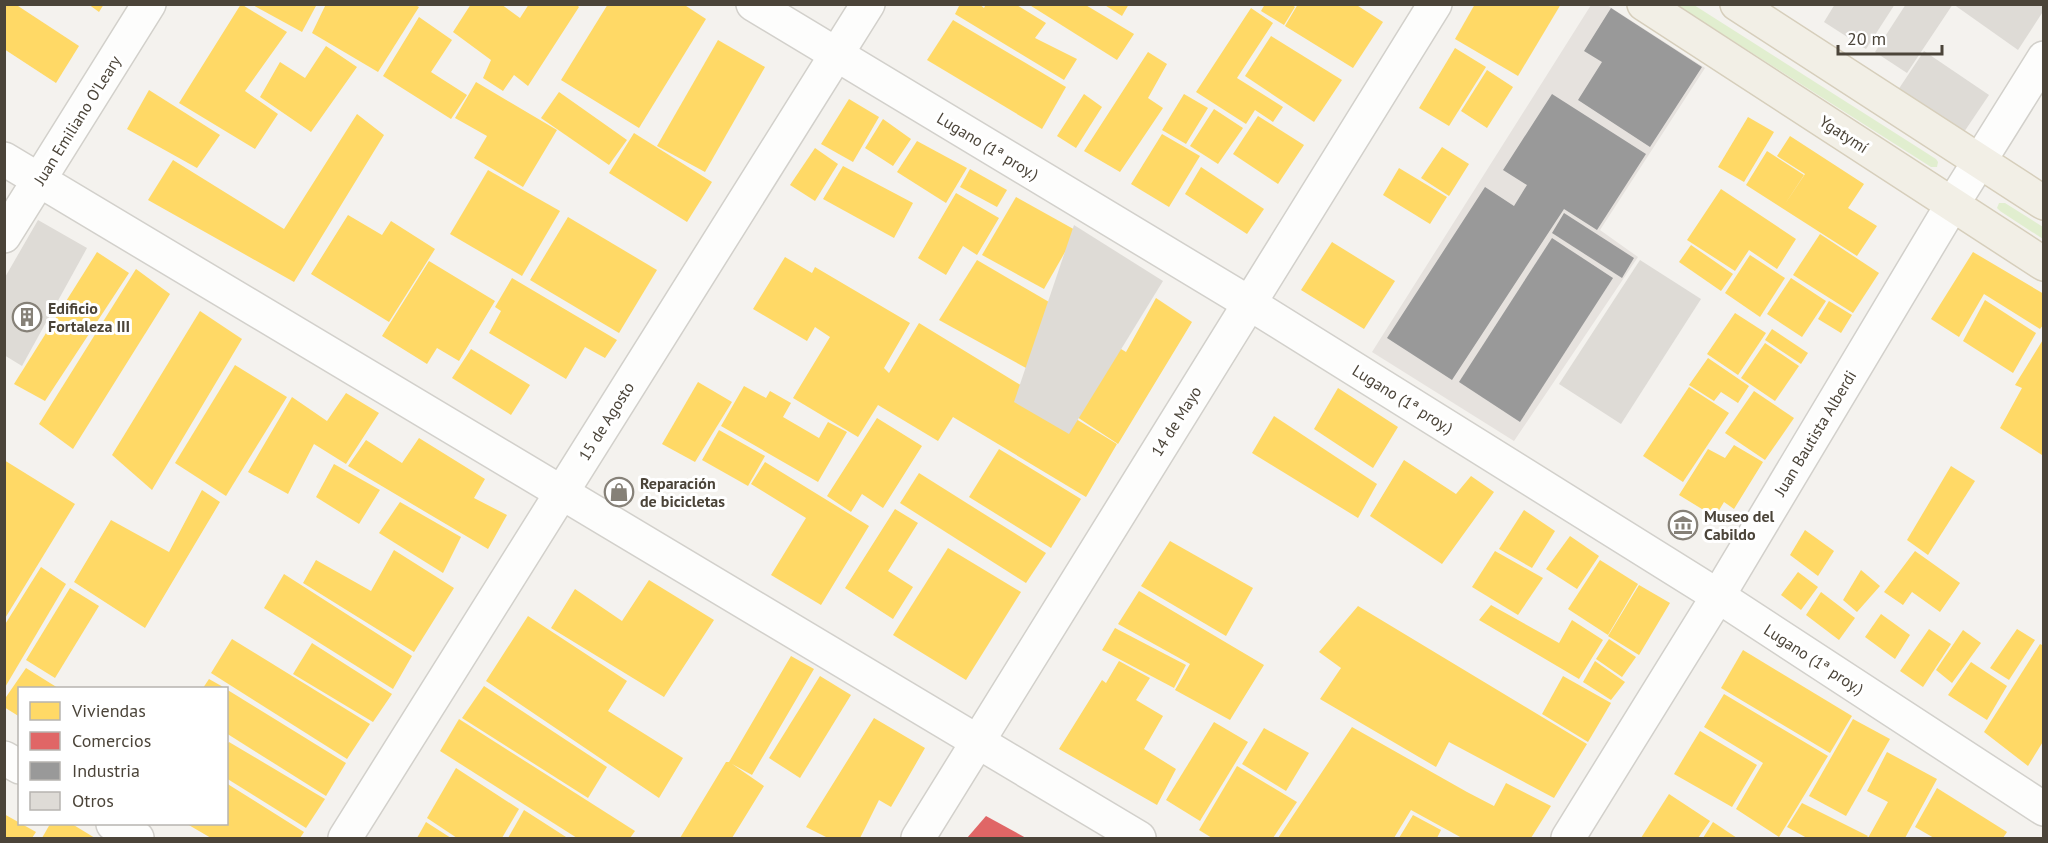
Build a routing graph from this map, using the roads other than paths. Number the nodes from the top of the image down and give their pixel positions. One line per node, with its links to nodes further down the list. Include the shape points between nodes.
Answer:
1 (149, 4): 11 (street, Juan Emiliano O'Leary)
2 (753, 4): 7 (street, Lugano (1ª proy.))
3 (868, 4): 7 (street, 15 de Agosto)
4 (1435, 4): 16 (street, 14 de Mayo)
5 (1644, 4): 13 (main road, Ygatymí)
6 (1737, 4): 10 (main road)
7 (837, 55): 16 (street, Lugano (1ª proy.)); 17 (street, 15 de Agosto)
8 (2043, 58): 10 (street, Juan Bautista Alberdi)
9 (4, 159): 11 (street)
10 (1979, 161): 12 (main road); 13 (street, Juan Bautista Alberdi)
11 (40, 180): 14 (street, Juan Emiliano O'Leary); 17 (street)
12 (2043, 204)
13 (1952, 205): 15 (main road, Ygatymí); 18 (street, Juan Bautista Alberdi)
14 (4, 236)
15 (2043, 264)
16 (1250, 303): 18 (street, Lugano (1ª proy.)); 19 (street, 14 de Mayo)
17 (562, 493): 19 (street); 25 (street, 15 de Agosto)
18 (1718, 596): 22 (street, Lugano (1ª proy.)); 28 (street, Juan Bautista Alberdi)
19 (978, 742): 26 (street, 14 de Mayo); 27 (street)
20 (4, 758): 21 (street)
21 (18, 766)
22 (2043, 809)
23 (114, 825): 24 (street)
24 (137, 838)
25 (345, 838)
26 (918, 838)
27 (1139, 838)
28 (1568, 838)

